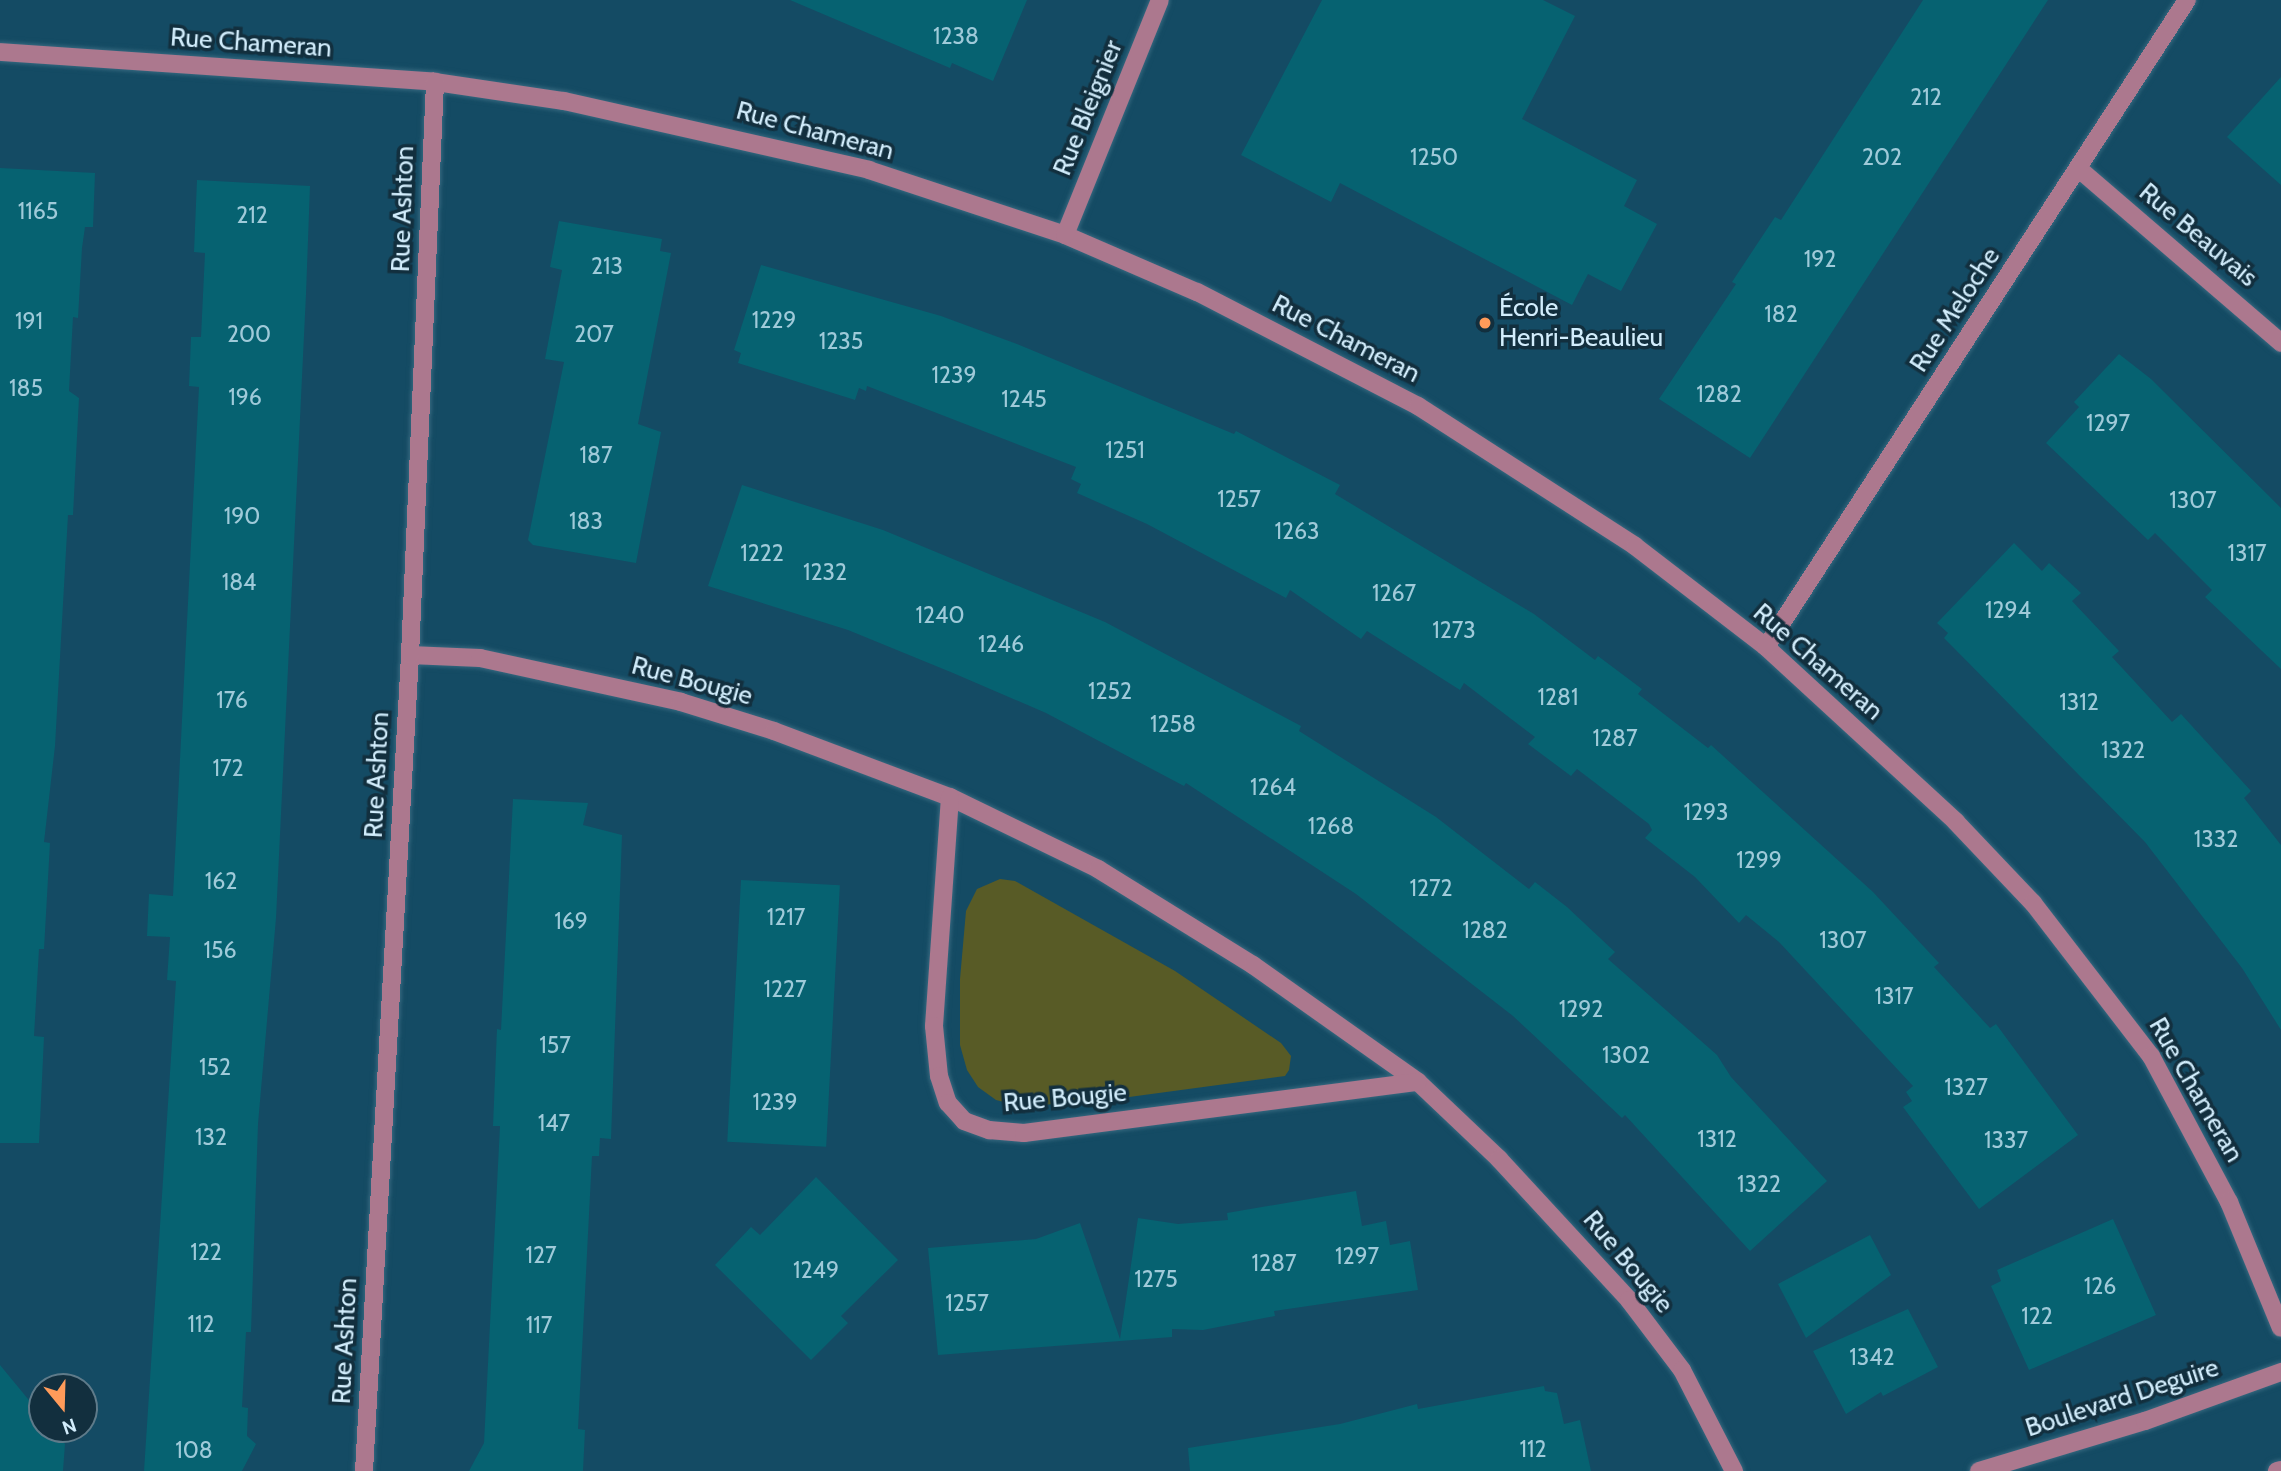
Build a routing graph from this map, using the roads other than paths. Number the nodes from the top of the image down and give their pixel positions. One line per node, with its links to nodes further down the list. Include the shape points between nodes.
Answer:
1 (1160, 0): 6 (street, Rue Bleignier)
2 (2187, 0): 5 (street, Rue Meloche)
3 (0, 52): 4 (street, Rue Chameran)
4 (435, 82): 6 (street, Rue Chameran, via 564,101 722,134 869,170); 9 (street, Rue Ashton)
5 (2078, 169): 7 (street, Rue Beauvais); 8 (street, Rue Meloche)
6 (1065, 234): 8 (street, Rue Chameran, via 1197,292 1418,406 1635,546)
7 (2281, 343)
8 (1766, 647): 12 (street, Rue Chameran, via 1956,822 2033,903 2099,984 2151,1056 2193,1129)
9 (410, 655): 10 (street, Rue Bougie, via 480,658 681,702 774,731); 14 (street, Rue Ashton)
10 (950, 797): 11 (street, Rue Bougie, via 1098,869 1253,965); 11 (street, Rue Bougie, via 934,1026 939,1076 948,1103 964,1121 989,1130 1024,1133)
11 (1418, 1082): 15 (street, Rue Bougie, via 1499,1159 1629,1300 1682,1370)
12 (2281, 1328)
13 (2281, 1372): 16 (street, Boulevard Deguire, via 2146,1421)
14 (364, 1471)
15 (1734, 1471)
16 (1979, 1471)

